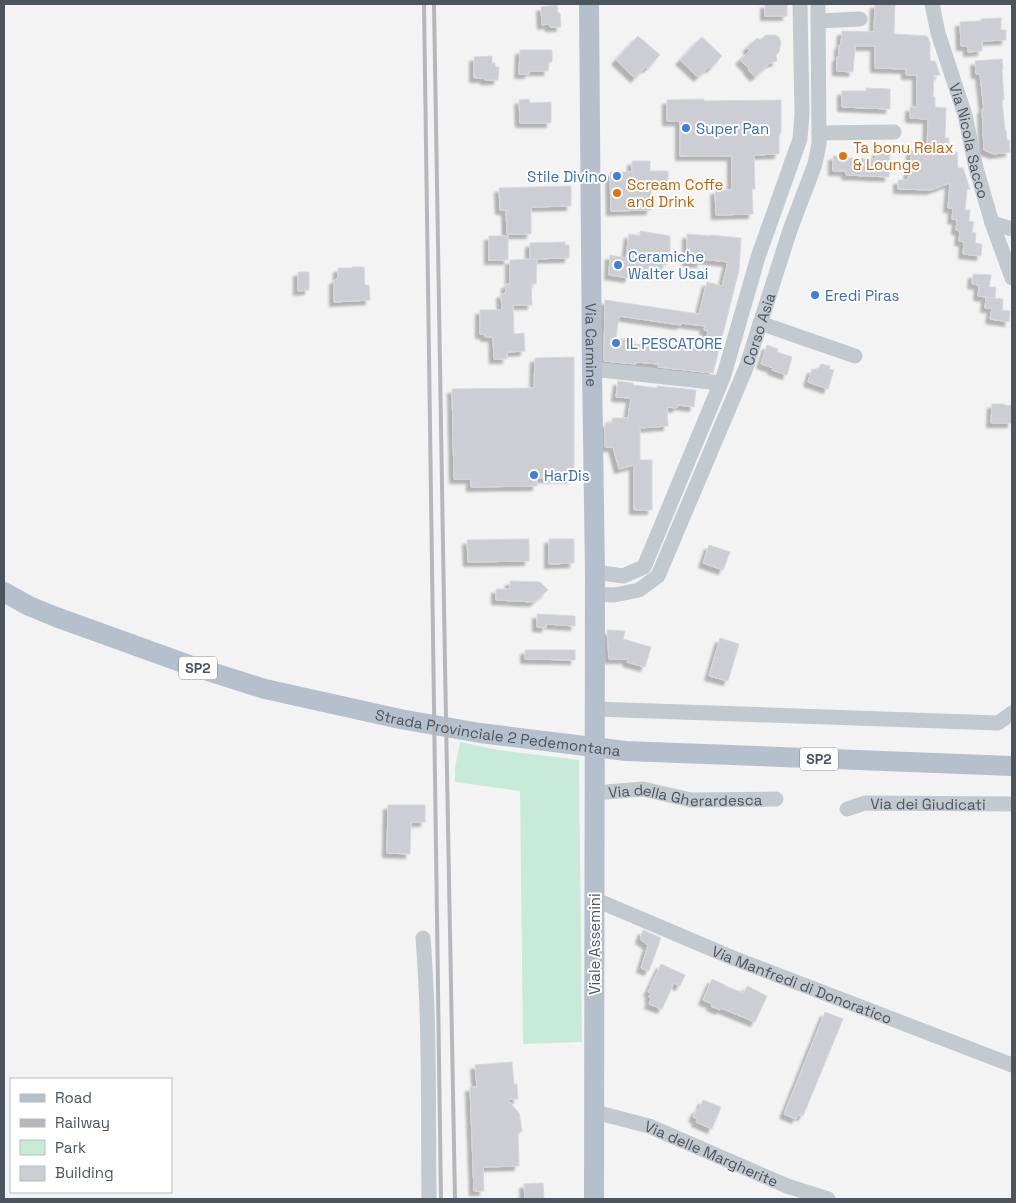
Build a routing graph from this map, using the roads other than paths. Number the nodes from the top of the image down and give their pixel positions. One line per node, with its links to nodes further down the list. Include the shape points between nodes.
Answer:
1 (589, 4): 16 (main road, Via Carmine)
2 (800, 4): 9 (street, Corso Asia, via 800,139)
3 (818, 4): 6 (street, Corso Asia)
4 (932, 4): 10 (street, Via Nicola Sacco, via 938,33 965,114)
5 (860, 19): 6 (street)
6 (818, 20): 8 (street, Corso Asia)
7 (894, 132): 8 (street)
8 (819, 133): 12 (street, Corso Asia, via 815,164)
9 (771, 223): 12 (street); 17 (street, Corso Asia)
10 (992, 223): 11 (street); 13 (street, Via Nicola Sacco)
11 (1012, 229)
12 (790, 230): 14 (street, Corso Asia)
13 (1012, 278)
14 (760, 323): 15 (street); 20 (street, Corso Asia, via 746,368 658,576 639,590 614,595)
15 (855, 356)
16 (592, 368): 17 (street); 18 (main road, Via Carmine)
17 (720, 383): 18 (street, Corso Asia, via 644,567 623,576)
18 (595, 572): 20 (main road, Via Carmine)
19 (4, 592): 25 (main road, Strada Provinciale 2 Pedemontana / SP2, via 56,617 265,689 480,733 626,751)
20 (595, 594): 21 (main road, Via Carmine)
21 (595, 688): 22 (main road, Viale Assemini)
22 (595, 708): 24 (street); 26 (main road, Viale Assemini)
23 (1012, 712): 24 (street)
24 (1005, 725)
25 (1012, 766)
26 (595, 793): 27 (street, Via della Gherardesca, via 643,788 691,800); 30 (main road, Viale Assemini)
27 (776, 798)
28 (1012, 804): 29 (street, Via dei Giudicati, via 865,802)
29 (847, 809)
30 (594, 899): 32 (street, Via Manfredi di Donoratico, via 733,958); 33 (main road, Viale Assemini)
31 (422, 938): 35 (street, via 427,1030)
32 (1012, 1065)
33 (594, 1112): 34 (street, Via delle Margherite, via 649,1126); 36 (main road, Viale Assemini)
34 (785, 1193): 37 (street, Via delle Margherite)
35 (429, 1199)
36 (594, 1199)
37 (828, 1199)

